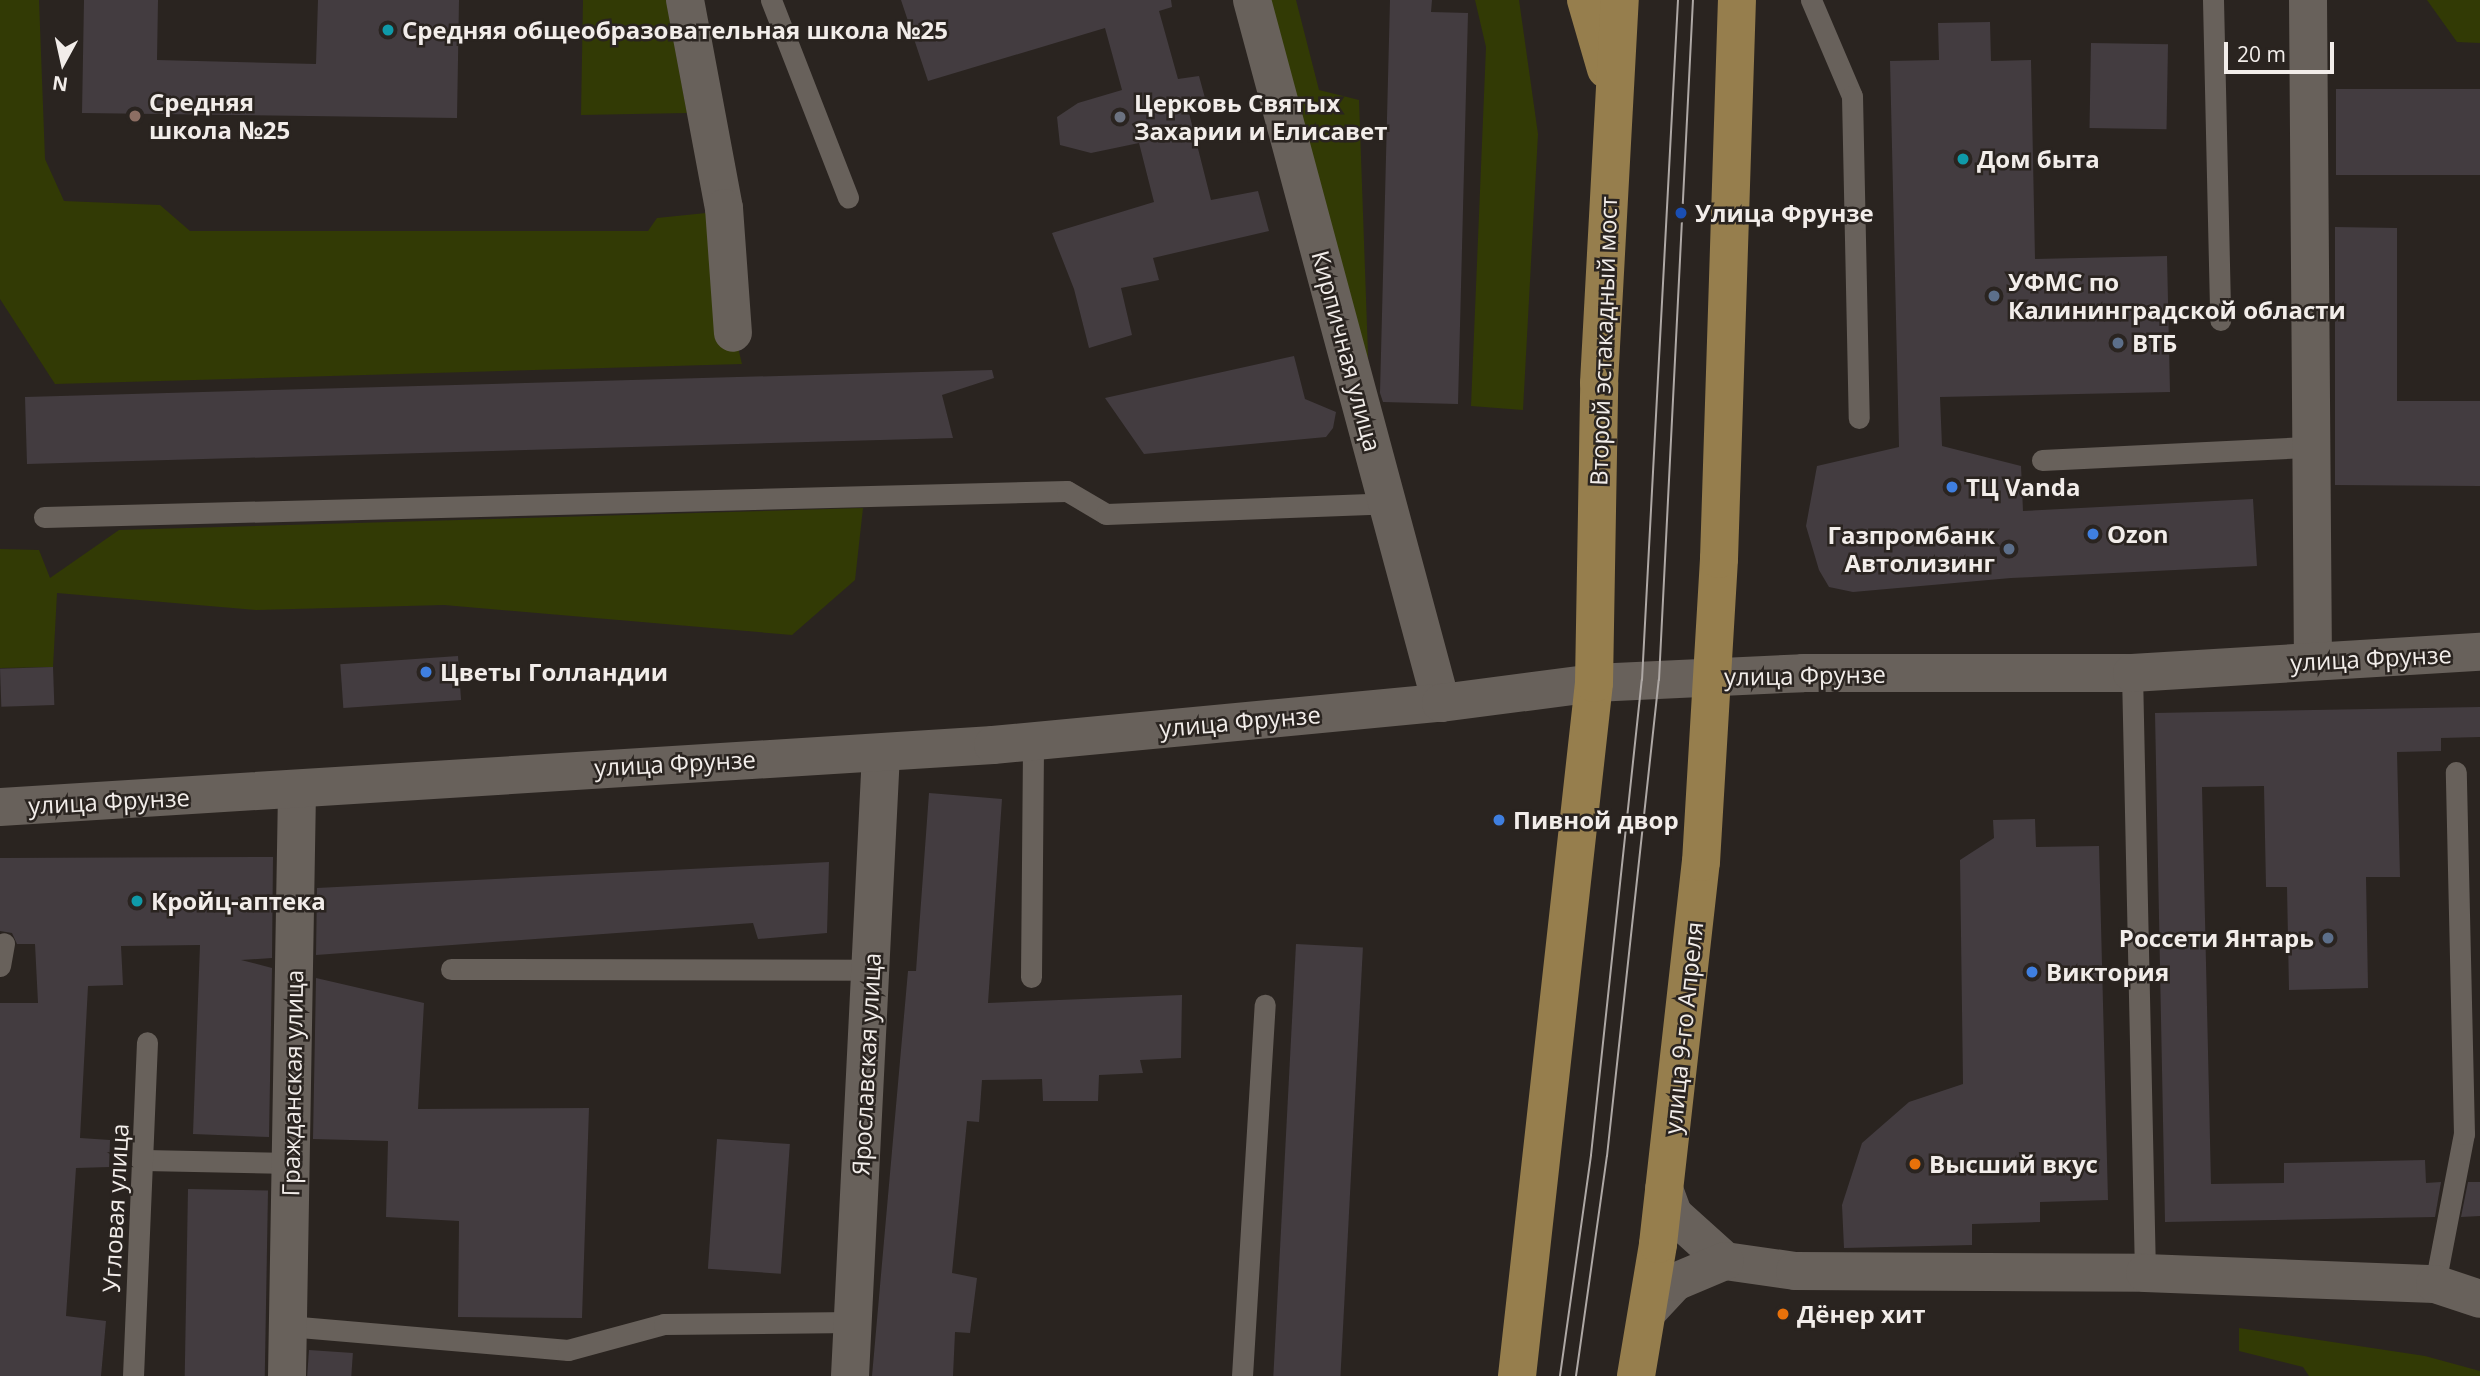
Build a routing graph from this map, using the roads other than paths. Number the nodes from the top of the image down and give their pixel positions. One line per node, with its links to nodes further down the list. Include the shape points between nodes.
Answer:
1 (685, 0): 13 (street, via 724,208)
2 (771, 0): 11 (lane)
3 (1252, 0): 17 (street, Кирпичная улица)
4 (1586, 0): 10 (main road)
5 (1620, 0): 10 (main road, Второй эстакадный мост)
6 (1737, 0): 22 (main road)
7 (1811, 0): 14 (lane, via 1852,96)
8 (2213, 0): 12 (lane)
9 (2308, 0): 15 (street)
10 (1613, 93): 23 (main road, Второй эстакадный мост, via 1600,383)
11 (848, 197)
12 (2220, 320)
13 (733, 333)
14 (1859, 418)
15 (2311, 447): 16 (lane); 20 (street)
16 (2042, 460)
17 (1389, 503): 18 (lane, via 1106,514 1067,491); 24 (street, Кирпичная улица)
18 (44, 517)
19 (2480, 652): 20 (street, улица Фрунзе)
20 (2313, 661): 21 (street, улица Фрунзе)
21 (2132, 673): 22 (street, улица Фрунзе); 41 (lane)
22 (1713, 677): 23 (street, улица Фрунзе); 39 (main road, улица 9-го Апреля, via 1701,862)
23 (1594, 683): 24 (street, улица Фрунзе); 51 (main road)
24 (1441, 703): 25 (street, улица Фрунзе)
25 (1033, 741): 26 (street, улица Фрунзе); 34 (lane)
26 (881, 753): 28 (street, улица Фрунзе, via 584,767); 33 (street, Ярославская улица)
27 (2456, 772): 42 (lane, via 2464,1134)
28 (297, 790): 29 (street, улица Фрунзе); 38 (street, Гражданская улица)
29 (0, 807)
30 (4, 943): 31 (lane)
31 (0, 966)
32 (452, 969): 33 (lane)
33 (870, 970): 45 (street, Ярославская улица)
34 (1031, 977)
35 (1265, 1005): 50 (lane)
36 (147, 1042): 37 (lane, Угловая улица)
37 (144, 1160): 38 (lane); 47 (lane, Угловая улица)
38 (291, 1163): 46 (street, Гражданская улица)
39 (1664, 1189): 40 (street, via 1673,1214); 44 (main road, улица 9-го Апреля)
40 (1725, 1261): 41 (street, via 1795,1271); 44 (street, via 1675,1282)
41 (2145, 1273): 42 (street)
42 (2435, 1284): 43 (street)
43 (2480, 1299)
44 (1648, 1311): 52 (main road, улица 9-го Апреля)
45 (853, 1322): 46 (lane, via 664,1324 568,1350); 49 (street, Ярославская улица)
46 (288, 1326): 48 (street, Гражданская улица)
47 (133, 1376)
48 (287, 1376)
49 (850, 1376)
50 (1242, 1376)
51 (1517, 1376)
52 (1636, 1376)

